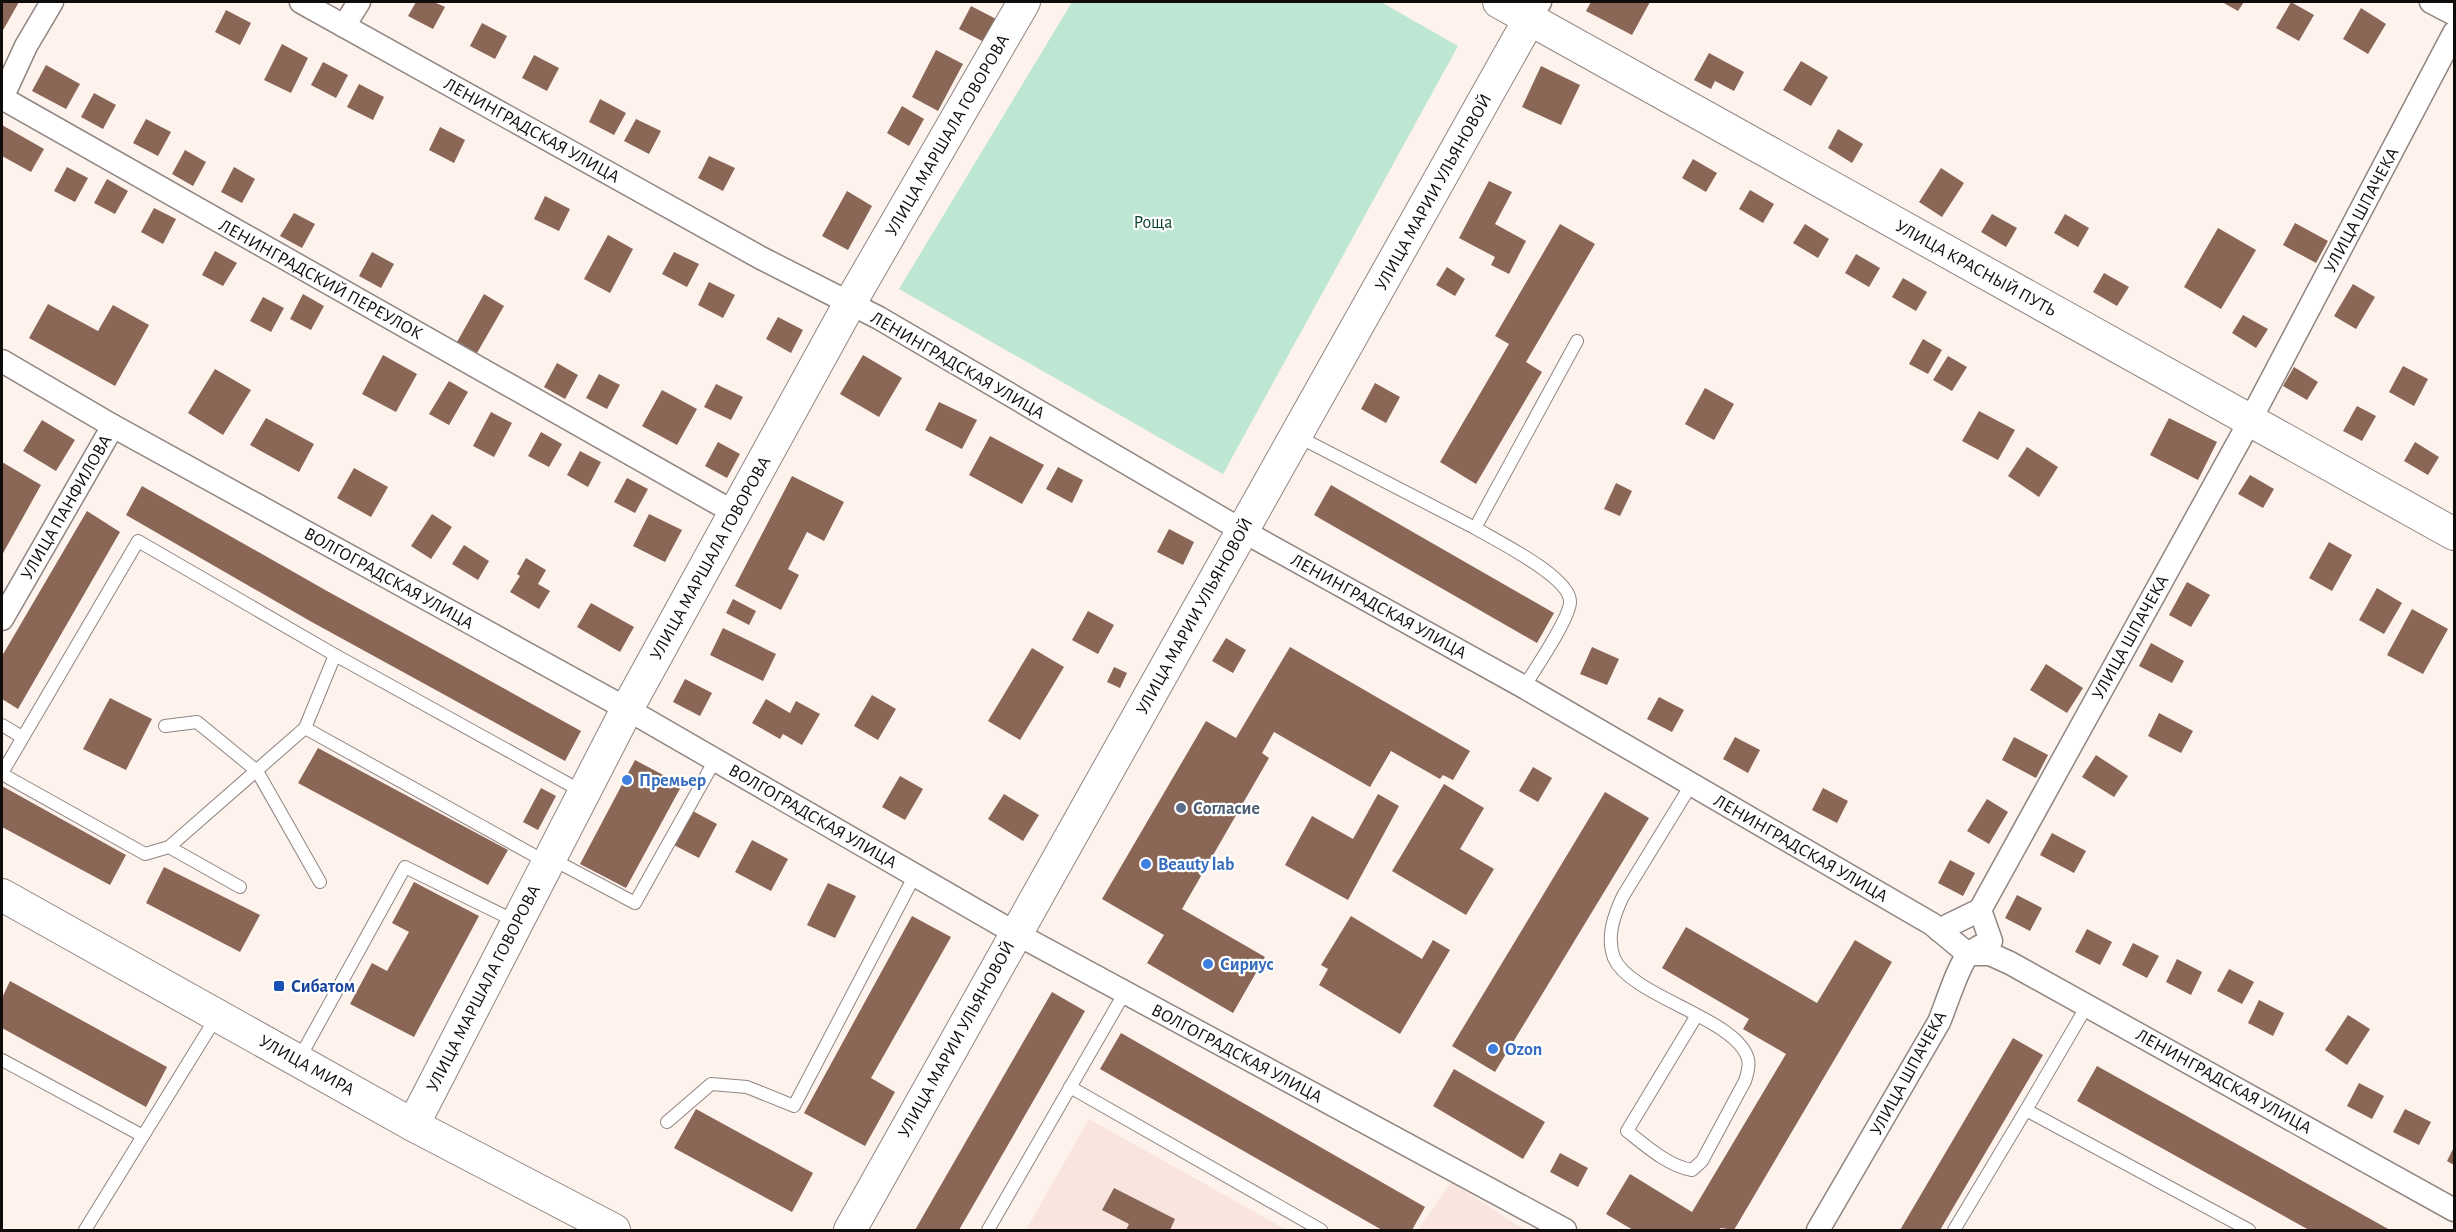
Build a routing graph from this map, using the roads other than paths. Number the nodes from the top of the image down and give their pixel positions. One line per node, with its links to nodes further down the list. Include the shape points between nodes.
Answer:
1 (52, 2): 17 (street, ЛЕНИНГРАДСКИЙ ПЕРЕУЛОК, via 2,98)
2 (301, 2): 9 (street, ЛЕНИНГРАДСКАЯ УЛИЦА)
3 (359, 2): 9 (street)
4 (1024, 2): 11 (street, УЛИЦА МАРШАЛА ГОВОРОВА)
5 (1499, 2): 7 (street, УЛИЦА КРАСНЫЙ ПУТЬ)
6 (2431, 2): 8 (street)
7 (1534, 11): 14 (street, УЛИЦА КРАСНЫЙ ПУТЬ); 16 (street, УЛИЦА МАРИИ УЛЬЯНОВОЙ)
8 (2454, 14)
9 (344, 26): 11 (street, ЛЕНИНГРАДСКАЯ УЛИЦА, via 761,258)
10 (2454, 33): 14 (street, УЛИЦА ШПАЧЕКА)
11 (850, 303): 17 (street, УЛИЦА МАРШАЛА ГОВОРОВА); 19 (street, ЛЕНИНГРАДСКАЯ УЛИЦА)
12 (1577, 341): 18 (lane)
13 (2, 361): 15 (street, ВОЛГОГРАДСКАЯ УЛИЦА)
14 (2250, 420): 20 (street, УЛИЦА КРАСНЫЙ ПУТЬ); 40 (street, УЛИЦА ШПАЧЕКА)
15 (112, 426): 21 (street, УЛИЦА ПАНФИЛОВА); 24 (street, ВОЛГОГРАДСКАЯ УЛИЦА)
16 (1296, 436): 18 (lane); 19 (street, УЛИЦА МАРИИ УЛЬЯНОВОЙ)
17 (735, 513): 24 (street, УЛИЦА МАРШАЛА ГОВОРОВА)
18 (1474, 528): 23 (lane, via 1545,570 1569,593 1571,603)
19 (1243, 531): 23 (street, ЛЕНИНГРАДСКАЯ УЛИЦА); 43 (street, УЛИЦА МАРИИ УЛЬЯНОВОЙ)
20 (2454, 534)
21 (2, 619)
22 (335, 655): 27 (lane); 28 (lane, via 138,541); 33 (lane)
23 (1524, 687): 32 (street, ЛЕНИНГРАДСКАЯ УЛИЦА)
24 (627, 709): 29 (street, ВОЛГОГРАДСКАЯ УЛИЦА); 33 (street, УЛИЦА МАРШАЛА ГОВОРОВА)
25 (2, 725): 28 (lane)
26 (165, 726): 30 (lane, via 197,722)
27 (305, 728): 30 (lane); 35 (lane)
28 (22, 737): 31 (lane)
29 (715, 760): 35 (lane, via 635,903); 36 (street, ВОЛГОГРАДСКАЯ УЛИЦА)
30 (257, 771): 34 (lane); 37 (lane)
31 (2, 774): 34 (lane, via 145,854)
32 (1691, 785): 42 (street, ЛЕНИНГРАДСКАЯ УЛИЦА); 47 (lane, via 1623,896 1611,933 1615,959 1624,972)
33 (583, 792): 35 (street, УЛИЦА МАРШАЛА ГОВОРОВА)
34 (169, 847): 38 (lane)
35 (549, 861): 41 (street, УЛИЦА МАРШАЛА ГОВОРОВА)
36 (915, 875): 43 (street, ВОЛГОГРАДСКАЯ УЛИЦА); 53 (lane, via 794,1106 747,1087 711,1084)
37 (320, 882)
38 (240, 887)
39 (2, 895): 48 (street, УЛИЦА МИРА)
40 (1980, 910): 42 (street); 44 (street, УЛИЦА ШПАЧЕКА, via 1991,941)
41 (517, 922): 49 (lane, via 405,867); 54 (street, УЛИЦА МАРШАЛА ГОВОРОВА)
42 (1939, 930): 44 (street, ЛЕНИНГРАДСКАЯ УЛИЦА)
43 (1015, 933): 45 (street, ВОЛГОГРАДСКАЯ УЛИЦА); 59 (street, УЛИЦА МАРИИ УЛЬЯНОВОЙ)
44 (1968, 954): 46 (street, ЛЕНИНГРАДСКАЯ УЛИЦА, via 1990,954); 63 (street, УЛИЦА ШПАЧЕКА, via 1939,1022)
45 (1125, 992): 51 (lane); 62 (street, ВОЛГОГРАДСКАЯ УЛИЦА)
46 (2088, 1004): 52 (lane); 56 (street, ЛЕНИНГРАДСКАЯ УЛИЦА)
47 (1697, 1015): 47 (lane, via 1627,1131 1666,1159 1692,1170 1702,1161 1749,1068 1748,1057 1732,1038)
48 (218, 1016): 49 (street, УЛИЦА МИРА); 55 (lane)
49 (299, 1059): 54 (street, УЛИЦА МИРА)
50 (2, 1060): 55 (lane)
51 (1070, 1087): 60 (lane); 61 (lane)
52 (2026, 1110): 64 (lane); 65 (lane)
53 (667, 1122)
54 (413, 1125): 58 (street, УЛИЦА МИРА, via 582,1219)
55 (143, 1136): 57 (lane)
56 (2454, 1210)
57 (85, 1230)
58 (614, 1230)
59 (850, 1230)
60 (988, 1230)
61 (1321, 1230)
62 (1565, 1230)
63 (1818, 1230)
64 (1954, 1230)
65 (2249, 1230)

